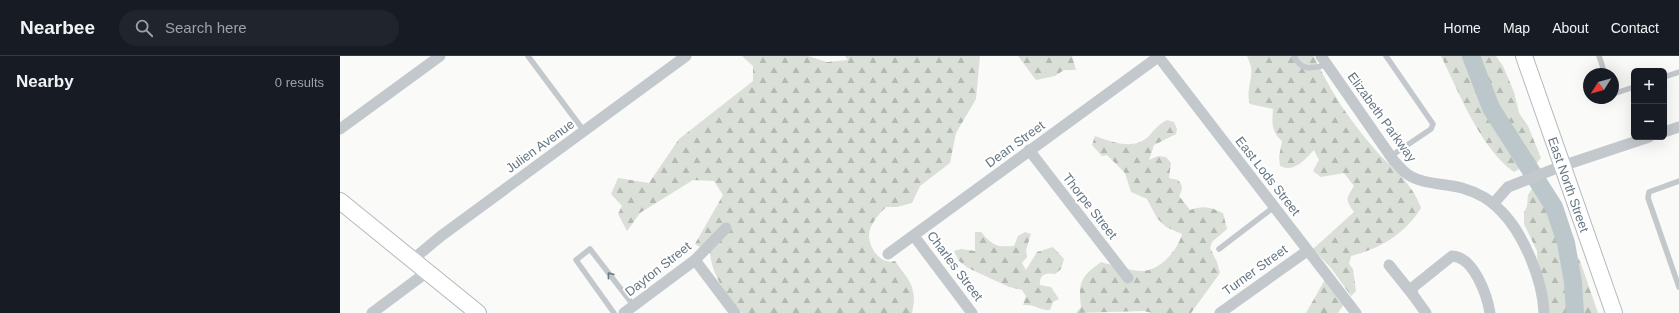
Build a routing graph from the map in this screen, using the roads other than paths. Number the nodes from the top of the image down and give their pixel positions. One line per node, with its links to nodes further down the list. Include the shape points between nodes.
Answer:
1 (440, 56): 16 (street)
2 (528, 56): 17 (lane)
3 (686, 56): 17 (street, Julien Avenue)
4 (1158, 56): 20 (street, Dean Street); 26 (street, East Lods Street)
5 (1294, 56): 9 (lane, via 1296,61 1307,68)
6 (1386, 56): 21 (lane, via 1434,124 1431,129)
7 (1524, 56): 22 (street, East North Street)
8 (1599, 56): 10 (lane)
9 (1324, 61): 21 (street, Elizabeth Parkway)
10 (1604, 68)
11 (1679, 72): 12 (lane)
12 (1667, 76)
13 (1631, 88): 14 (lane)
14 (1619, 92)
15 (1679, 127): 18 (street)
16 (340, 129)
17 (584, 131): 33 (street, Julien Avenue)
18 (1667, 131)
19 (1640, 140): 22 (street)
20 (1029, 150): 28 (street, Dean Street); 36 (street, Thorpe Street)
21 (1391, 156): 25 (street, Elizabeth Parkway, via 1407,174 1427,182 1462,188)
22 (1556, 169): 25 (street, via 1508,187); 51 (street, East North Street)
23 (1679, 181): 37 (lane, via 1649,192 1648,198)
24 (340, 202): 33 (street)
25 (1493, 204): 50 (street, Elizabeth Parkway, via 1502,212 1524,245 1539,282)
26 (1274, 207): 29 (lane); 30 (street, East Lods Street)
27 (726, 228): 32 (street, Dayton Street)
28 (914, 236): 31 (street, Dean Street); 45 (street, Charles Street)
29 (1219, 250)
30 (1307, 250): 46 (street, Turner Street); 47 (street, East Lods Street)
31 (888, 254)
32 (695, 260): 39 (street, Dayton Street); 44 (street)
33 (411, 261): 35 (street)
34 (1389, 265): 38 (street)
35 (427, 272): 40 (street); 41 (street)
36 (1128, 278)
37 (1679, 288)
38 (1413, 295): 48 (street); 49 (street, via 1412,288 1452,256 1456,256 1470,267 1482,283)
39 (634, 306): 42 (lane, one-way to 42, via 590,250 576,260); 43 (street, Dayton Street)
40 (372, 313)
41 (478, 313)
42 (614, 313)
43 (624, 313)
44 (735, 313)
45 (972, 313)
46 (1220, 313)
47 (1356, 313)
48 (1426, 313)
49 (1490, 313)
50 (1544, 313)
51 (1614, 313)

